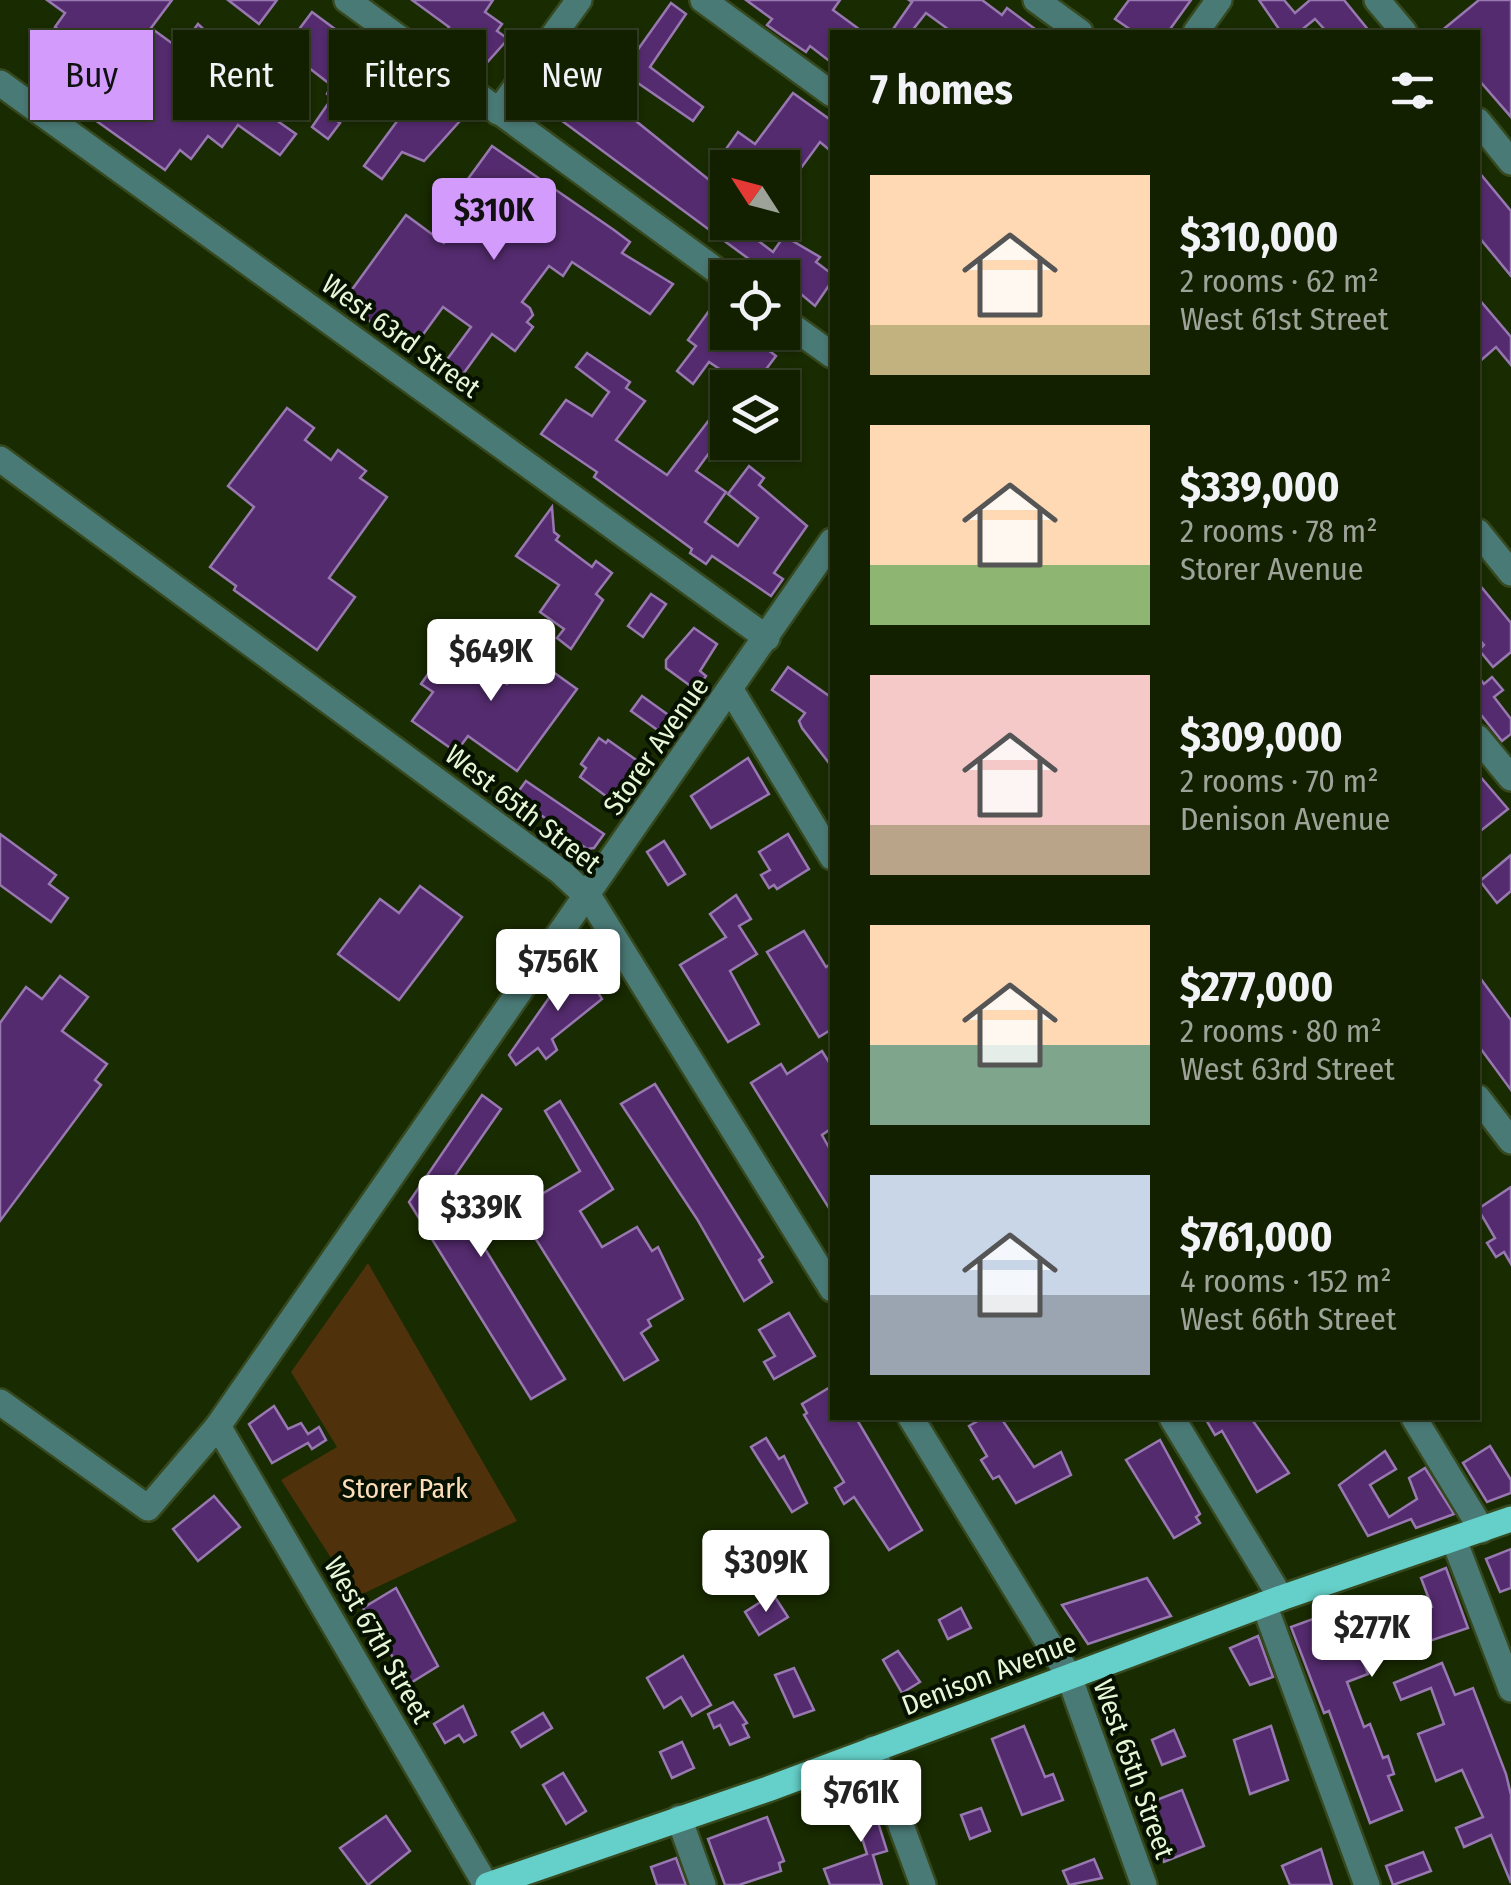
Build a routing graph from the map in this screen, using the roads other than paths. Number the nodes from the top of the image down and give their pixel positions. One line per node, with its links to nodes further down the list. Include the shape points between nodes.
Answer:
1 (346, 0): 12 (street)
2 (579, 0): 12 (street)
3 (703, 0): 11 (street)
4 (1036, 0): 7 (street)
5 (1219, 0): 8 (street)
6 (1377, 0): 9 (street)
7 (1077, 30)
8 (1197, 30)
9 (1402, 30)
10 (0, 82): 22 (street, West 63rd Street)
11 (830, 93)
12 (498, 112): 15 (street)
13 (1480, 124): 14 (street)
14 (1511, 162)
15 (710, 266)
16 (800, 332): 17 (street)
17 (830, 354)
18 (0, 459): 27 (street, West 65th Street)
19 (1480, 534): 21 (street)
20 (830, 543): 22 (street, Storer Avenue)
21 (1511, 572)
22 (767, 638): 23 (street, Storer Avenue)
23 (731, 690): 26 (street); 27 (street, Storer Avenue)
24 (1480, 740): 25 (street)
25 (1511, 778)
26 (830, 854)
27 (588, 897): 30 (street, West 65th Street); 35 (street, Storer Avenue)
28 (1480, 1101): 29 (street)
29 (1511, 1141)
30 (830, 1287)
31 (0, 1402): 35 (street, Storer Avenue, via 148,1508)
32 (912, 1420): 40 (street, West 65th Street)
33 (1173, 1420): 39 (street)
34 (1415, 1420): 37 (street)
35 (218, 1426): 44 (street, West 67th Street)
36 (1511, 1519): 37 (main road, Denison Avenue)
37 (1482, 1530): 38 (main road, Denison Avenue)
38 (1454, 1540): 39 (main road, Denison Avenue); 41 (street)
39 (1273, 1601): 40 (main road, Denison Avenue); 48 (street)
40 (1069, 1676): 42 (main road, Denison Avenue); 47 (street, West 65th Street)
41 (1511, 1689)
42 (873, 1749): 43 (main road, Denison Avenue); 46 (street)
43 (678, 1818): 44 (main road, Denison Avenue); 45 (street)
44 (487, 1885)
45 (703, 1885)
46 (922, 1885)
47 (1144, 1885)
48 (1367, 1885)

